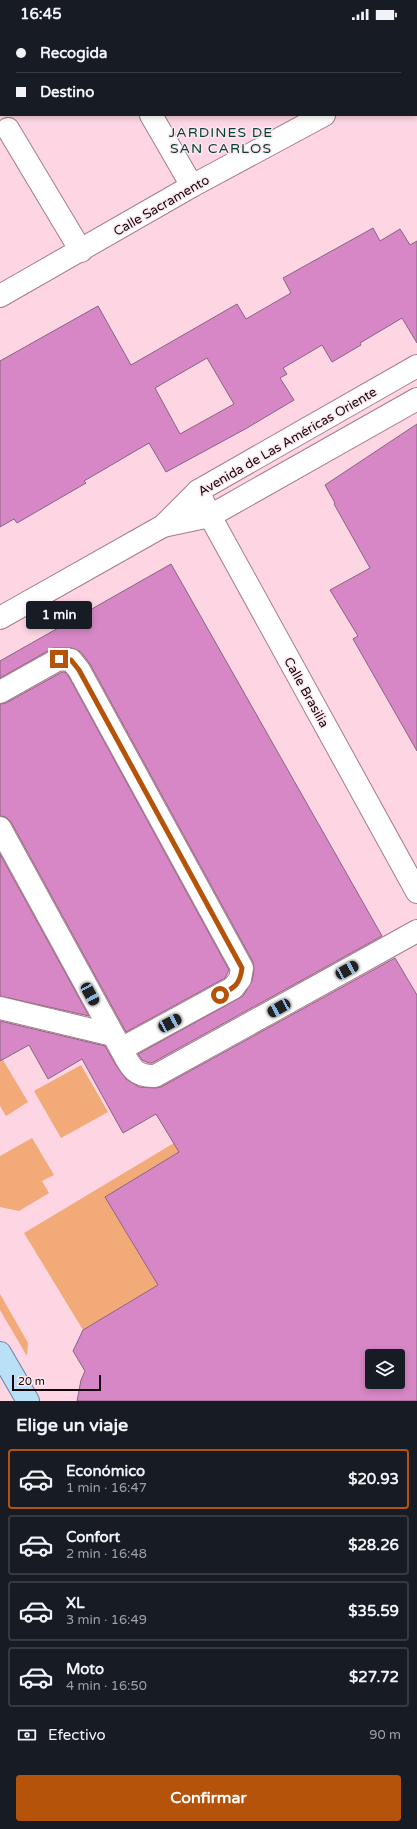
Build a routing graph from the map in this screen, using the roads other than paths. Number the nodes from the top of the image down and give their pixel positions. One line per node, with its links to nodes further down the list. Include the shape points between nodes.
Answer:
1 (152, 116): 4 (street)
2 (322, 116): 4 (street, Calle Sacramento)
3 (8, 129): 5 (street)
4 (192, 186): 5 (street, Calle Sacramento)
5 (81, 251): 6 (street, Calle Sacramento)
6 (0, 296)
7 (417, 366): 9 (street, Avenida de Las Américas Oriente)
8 (417, 399): 10 (street, Avenida de Las Américas Oriente)
9 (198, 491): 10 (street, Calle Brasilia); 11 (street, Avenida de Las Américas Oriente)
10 (210, 516): 11 (street, Avenida de Las Américas Oriente); 15 (street, Calle Brasilia)
11 (163, 526): 12 (street, Avenida de Las Américas Oriente)
12 (0, 618)
13 (0, 692): 18 (street, via 59,659 71,660 79,670 242,968 240,979 233,988)
14 (0, 828): 18 (street)
15 (417, 892)
16 (417, 931): 18 (street, via 155,1076 144,1076 131,1067)
17 (0, 1008): 18 (street)
18 (117, 1042)
19 (0, 1353): 20 (main road)
20 (28, 1401)

